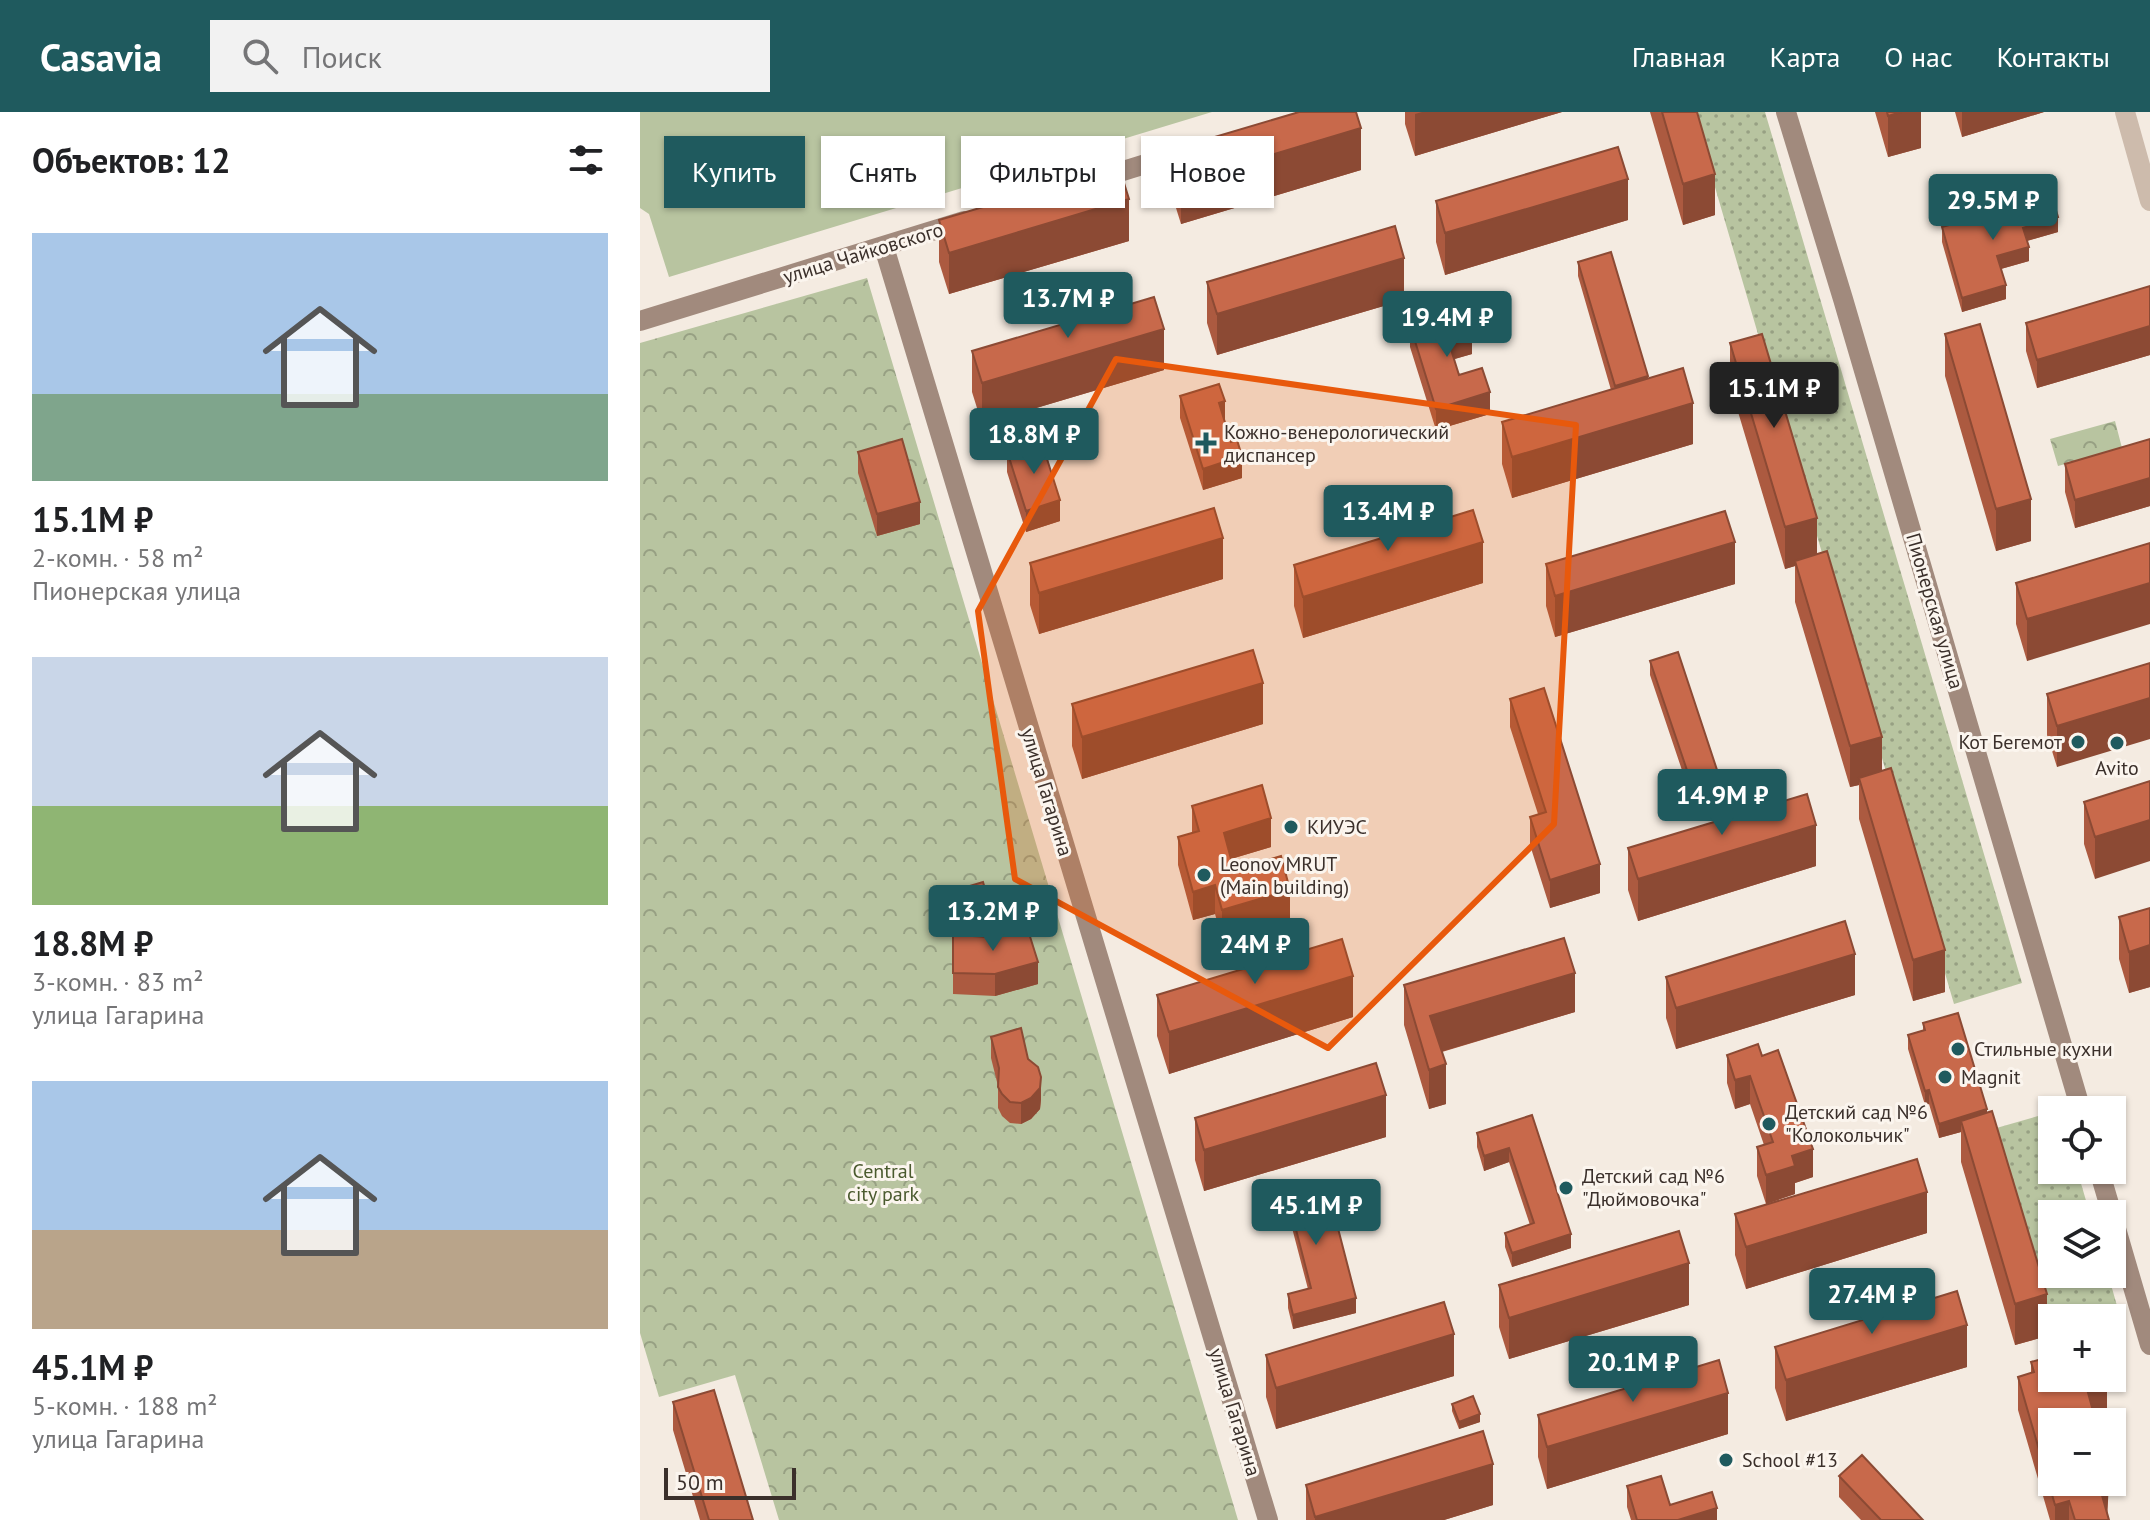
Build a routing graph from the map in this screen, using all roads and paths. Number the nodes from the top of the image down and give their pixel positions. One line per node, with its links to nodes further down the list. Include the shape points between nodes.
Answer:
1 (1786, 112): 7 (street, Пионерская улица)
2 (2125, 112): 3 (street)
3 (2150, 201)
4 (986, 215): 5 (street, улица Чайковского)
5 (884, 247): 6 (street, улица Чайковского); 10 (street, улица Гагарина)
6 (640, 321)
7 (2077, 1096)
8 (2126, 1263): 9 (street)
9 (2150, 1345)
10 (1268, 1520)

